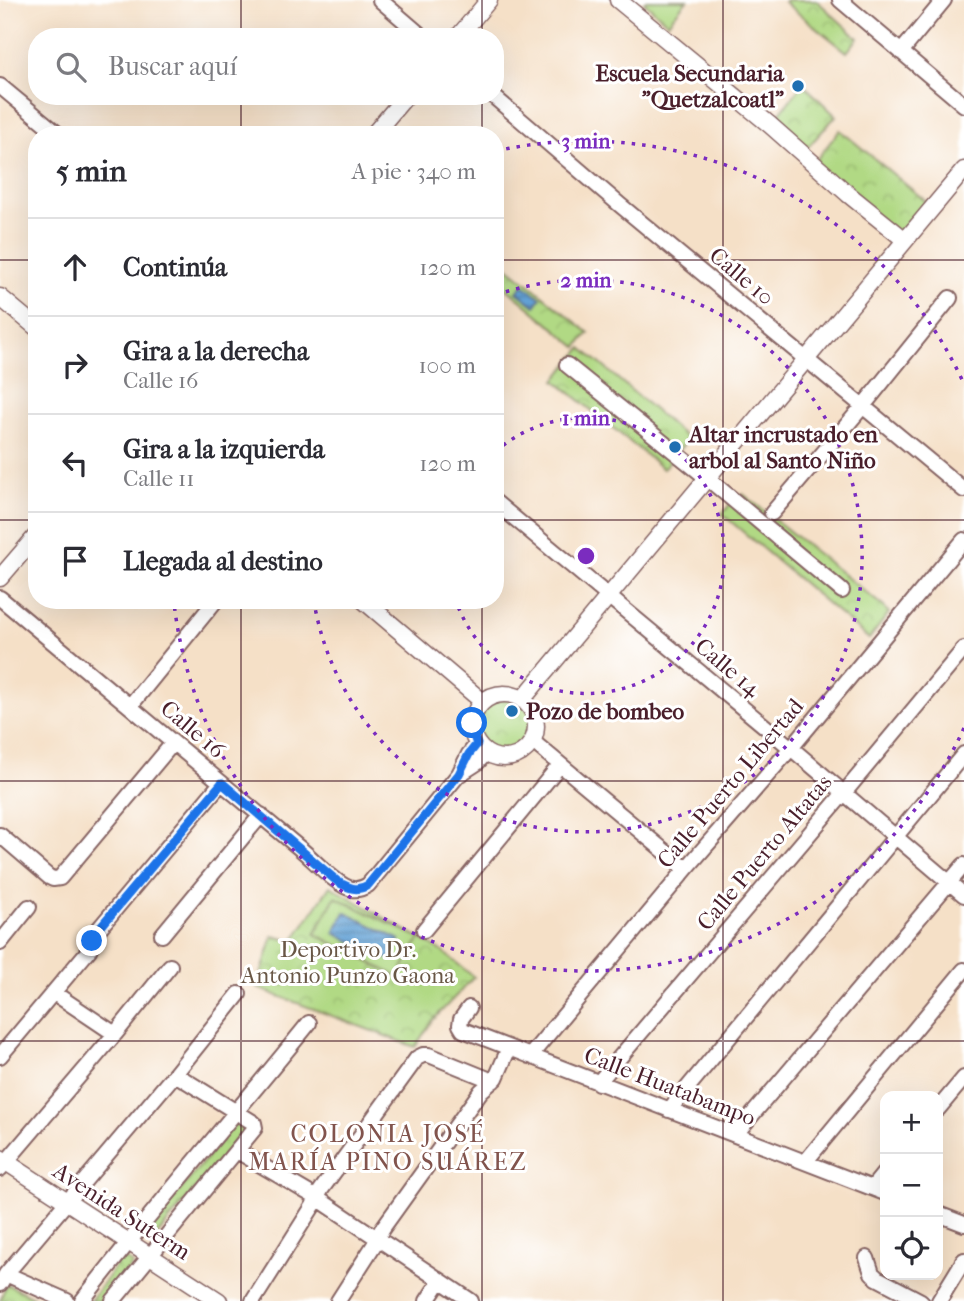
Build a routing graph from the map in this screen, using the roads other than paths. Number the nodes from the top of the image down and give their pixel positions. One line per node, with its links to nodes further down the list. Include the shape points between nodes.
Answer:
1 (380, 0): 6 (street)
2 (489, 0): 7 (street)
3 (618, 0): 16 (street)
4 (840, 0): 8 (street)
5 (944, 0): 8 (street)
6 (413, 28)
7 (466, 28)
8 (901, 52): 12 (street)
9 (0, 86): 13 (street)
10 (398, 105): 14 (street)
11 (503, 105): 20 (street, Calle 10)
12 (964, 105)
13 (47, 126)
14 (381, 126)
15 (964, 170): 16 (street)
16 (905, 240): 20 (street)
17 (0, 297): 19 (street)
18 (950, 298): 22 (street)
19 (28, 320)
20 (806, 359): 22 (street, Calle 10); 23 (street)
21 (567, 365): 23 (street)
22 (863, 406): 24 (street, Calle 10); 26 (street)
23 (707, 478): 30 (street); 31 (street)
24 (964, 490)
25 (504, 510): 31 (street, Calle 14)
26 (772, 513)
27 (964, 540): 42 (street, Calle Puerto Libertad)
28 (28, 545): 29 (street)
29 (0, 578)
30 (842, 592)
31 (608, 597): 36 (street); 42 (street, Calle 14)
32 (0, 598): 38 (street, Calle 16)
33 (209, 609): 38 (street)
34 (374, 609): 37 (street)
35 (964, 649): 46 (street, Calle Puerto Altatas)
36 (522, 700): 37 (street, via 501,695); 39 (street, via 535,719)
37 (483, 702): 41 (street, via 472,723)
38 (130, 706): 40 (street, Calle 16)
39 (532, 741): 41 (street, via 516,756 505,758); 44 (street)
40 (173, 743): 45 (street, Calle 16); 48 (street, via 57,879)
41 (482, 748): 47 (street, Calle 16, via 469,754 459,774 368,885 358,889 338,882)
42 (791, 748): 46 (street, Calle 14); 51 (street, Calle Puerto Libertad)
43 (964, 754): 49 (street)
44 (560, 765): 51 (street); 55 (street)
45 (222, 783): 47 (street, Calle 16); 60 (street, via 97,931 89,950)
46 (844, 793): 49 (street, Calle 14); 71 (street, Calle Puerto Altatas)
47 (261, 816): 56 (street)
48 (0, 835)
49 (895, 836): 52 (street, Calle 14); 73 (street)
50 (964, 864): 52 (street)
51 (686, 869): 67 (street, Calle Puerto Libertad)
52 (949, 882): 53 (street, Calle 14); 75 (street)
53 (964, 895)
54 (29, 907): 57 (street)
55 (424, 930)
56 (162, 935)
57 (0, 943)
58 (170, 966): 64 (street)
59 (964, 970): 77 (street)
60 (54, 993): 64 (street); 66 (street)
61 (239, 995): 68 (street)
62 (468, 1008): 65 (street, Calle Huatabampo, via 461,1028)
63 (309, 1023): 74 (street)
64 (115, 1034): 78 (street)
65 (509, 1048): 67 (street, Calle Huatabampo); 70 (street)
66 (0, 1056)
67 (530, 1056): 71 (street, Calle Huatabampo)
68 (175, 1074): 74 (street); 81 (street)
69 (964, 1078): 72 (street)
70 (493, 1081): 80 (street, via 429,1055 417,1058); 84 (street, via 481,1091)
71 (598, 1083): 73 (street, Calle Huatabampo)
72 (943, 1103)
73 (669, 1110): 75 (street, Calle Huatabampo)
74 (237, 1112): 76 (street, via 256,1126); 85 (street)
75 (735, 1135): 77 (street, Calle Huatabampo)
76 (237, 1151): 80 (street); 86 (street)
77 (806, 1161): 79 (street, Calle Huatabampo)
78 (2, 1163): 81 (street, Avenida Suterm)
79 (879, 1191)
80 (317, 1198): 84 (street); 95 (street)
81 (67, 1202): 85 (street, Avenida Suterm); 89 (street)
82 (943, 1216): 83 (street)
83 (964, 1224)
84 (378, 1238): 90 (street); 96 (street)
85 (128, 1242): 86 (street, Avenida Suterm); 92 (street)
86 (149, 1256): 93 (street); 94 (street, Avenida Suterm)
87 (867, 1258): 99 (street, via 877,1278)
88 (964, 1259): 100 (street)
89 (3, 1279): 91 (street)
90 (440, 1281): 97 (street); 98 (street)
91 (67, 1301)
92 (82, 1301)
93 (113, 1301)
94 (219, 1301)
95 (253, 1301)
96 (338, 1301)
97 (427, 1301)
98 (471, 1301)
99 (921, 1301)
100 (939, 1301)

